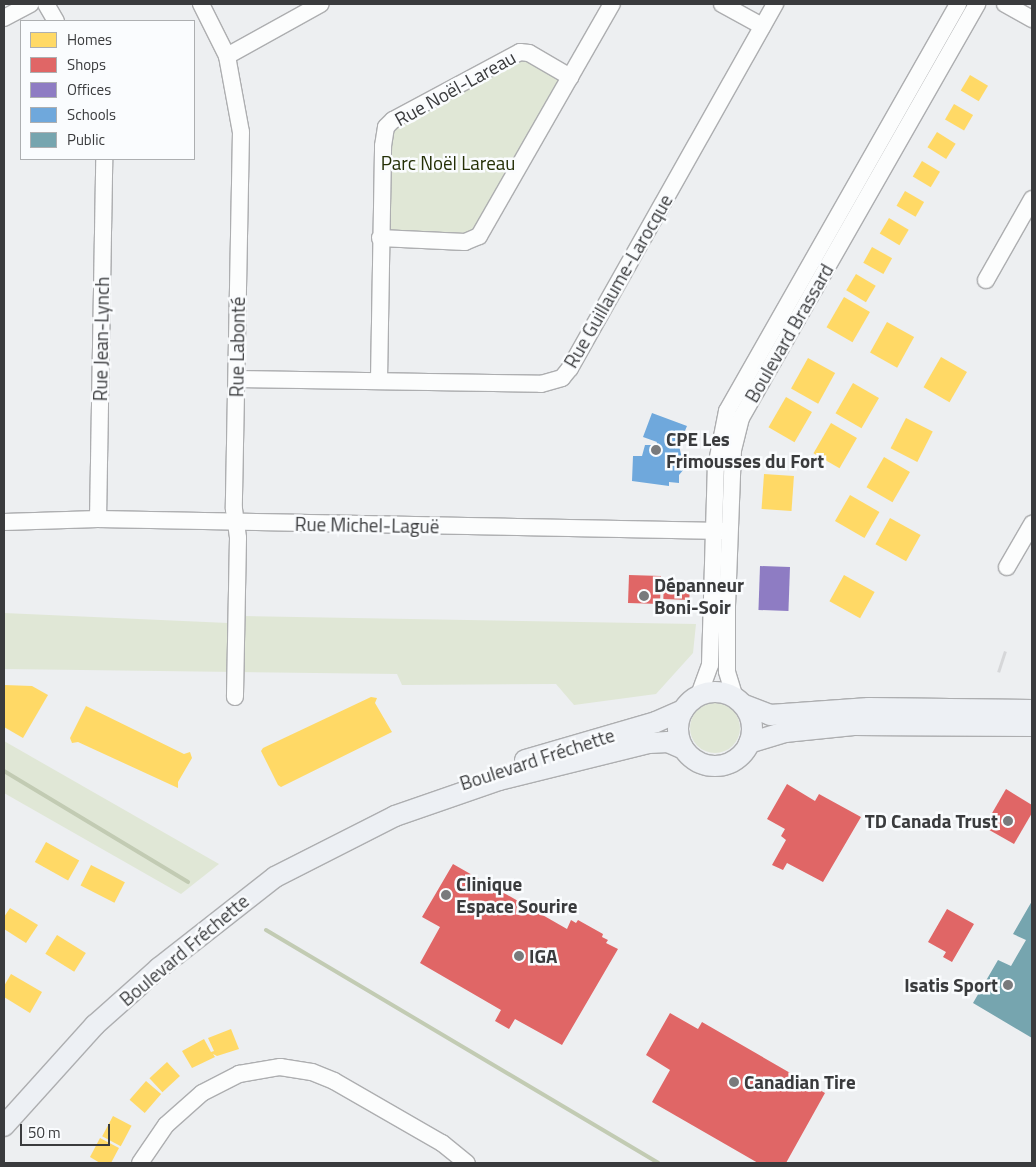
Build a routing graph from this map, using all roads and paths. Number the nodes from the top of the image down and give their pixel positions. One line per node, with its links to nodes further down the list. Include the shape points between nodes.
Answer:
1 (30, 4): 11 (street)
2 (46, 4): 13 (street)
3 (201, 4): 15 (street, Rue Labonté)
4 (321, 4): 15 (street)
5 (612, 4): 16 (street)
6 (722, 4): 14 (street)
7 (775, 4): 14 (street, Rue Guillaume-Larocque)
8 (958, 4): 27 (street, Boulevard Brassard, via 730,402 717,453)
9 (977, 4): 28 (street, Boulevard Brassard, via 742,418 734,450)
10 (1005, 4): 12 (street)
11 (4, 18)
12 (1032, 19)
13 (55, 20)
14 (762, 26): 22 (street, Rue Guillaume-Larocque, via 567,373 557,380 541,384)
15 (227, 56): 21 (street, Rue Labonté, via 241,132)
16 (570, 77): 19 (street, via 480,236 465,242); 19 (street, Rue Noël-Lareau, via 532,54 520,52 391,122 385,130 383,146)
17 (104, 160): 23 (street, Rue Jean-Lynch)
18 (1032, 199): 20 (street)
19 (380, 238): 22 (street, Rue Noël-Lareau)
20 (986, 280)
21 (237, 379): 22 (street, Rue Guillaume-Larocque); 25 (street, Rue Labonté)
22 (378, 380)
23 (98, 520): 24 (street, Rue Michel-Laguë); 25 (street, Rue Michel-Laguë)
24 (4, 522)
25 (236, 523): 27 (street, Rue Michel-Laguë); 31 (street, Rue Labonté)
26 (1032, 524): 29 (street)
27 (714, 531): 28 (street, Rue Michel-Laguë); 30 (street, Boulevard Brassard, via 710,665)
28 (730, 532): 32 (street, Boulevard Brassard, via 726,666)
29 (1007, 567)
30 (699, 695): 32 (main road, via 719,692); 33 (main road)
31 (235, 697)
32 (738, 701): 34 (main road, via 770,715 869,708); 36 (main road, via 751,722)
33 (683, 710): 37 (main road, via 678,732); 38 (main road, Boulevard Fréchette, via 656,722 482,775 426,797)
34 (1032, 710)
35 (1032, 726): 36 (main road, via 854,725 785,732)
36 (749, 743): 37 (main road, via 736,758 721,765 697,761)
37 (684, 748): 38 (main road, Boulevard Fréchette, via 662,742 599,755 499,780)
38 (396, 816): 39 (main road, Boulevard Fréchette, via 275,877 223,916 95,1025)
39 (4, 1126)
40 (140, 1163): 41 (street, via 160,1131 195,1098 239,1074 280,1067 305,1070 334,1081 442,1143)
41 (467, 1163)

